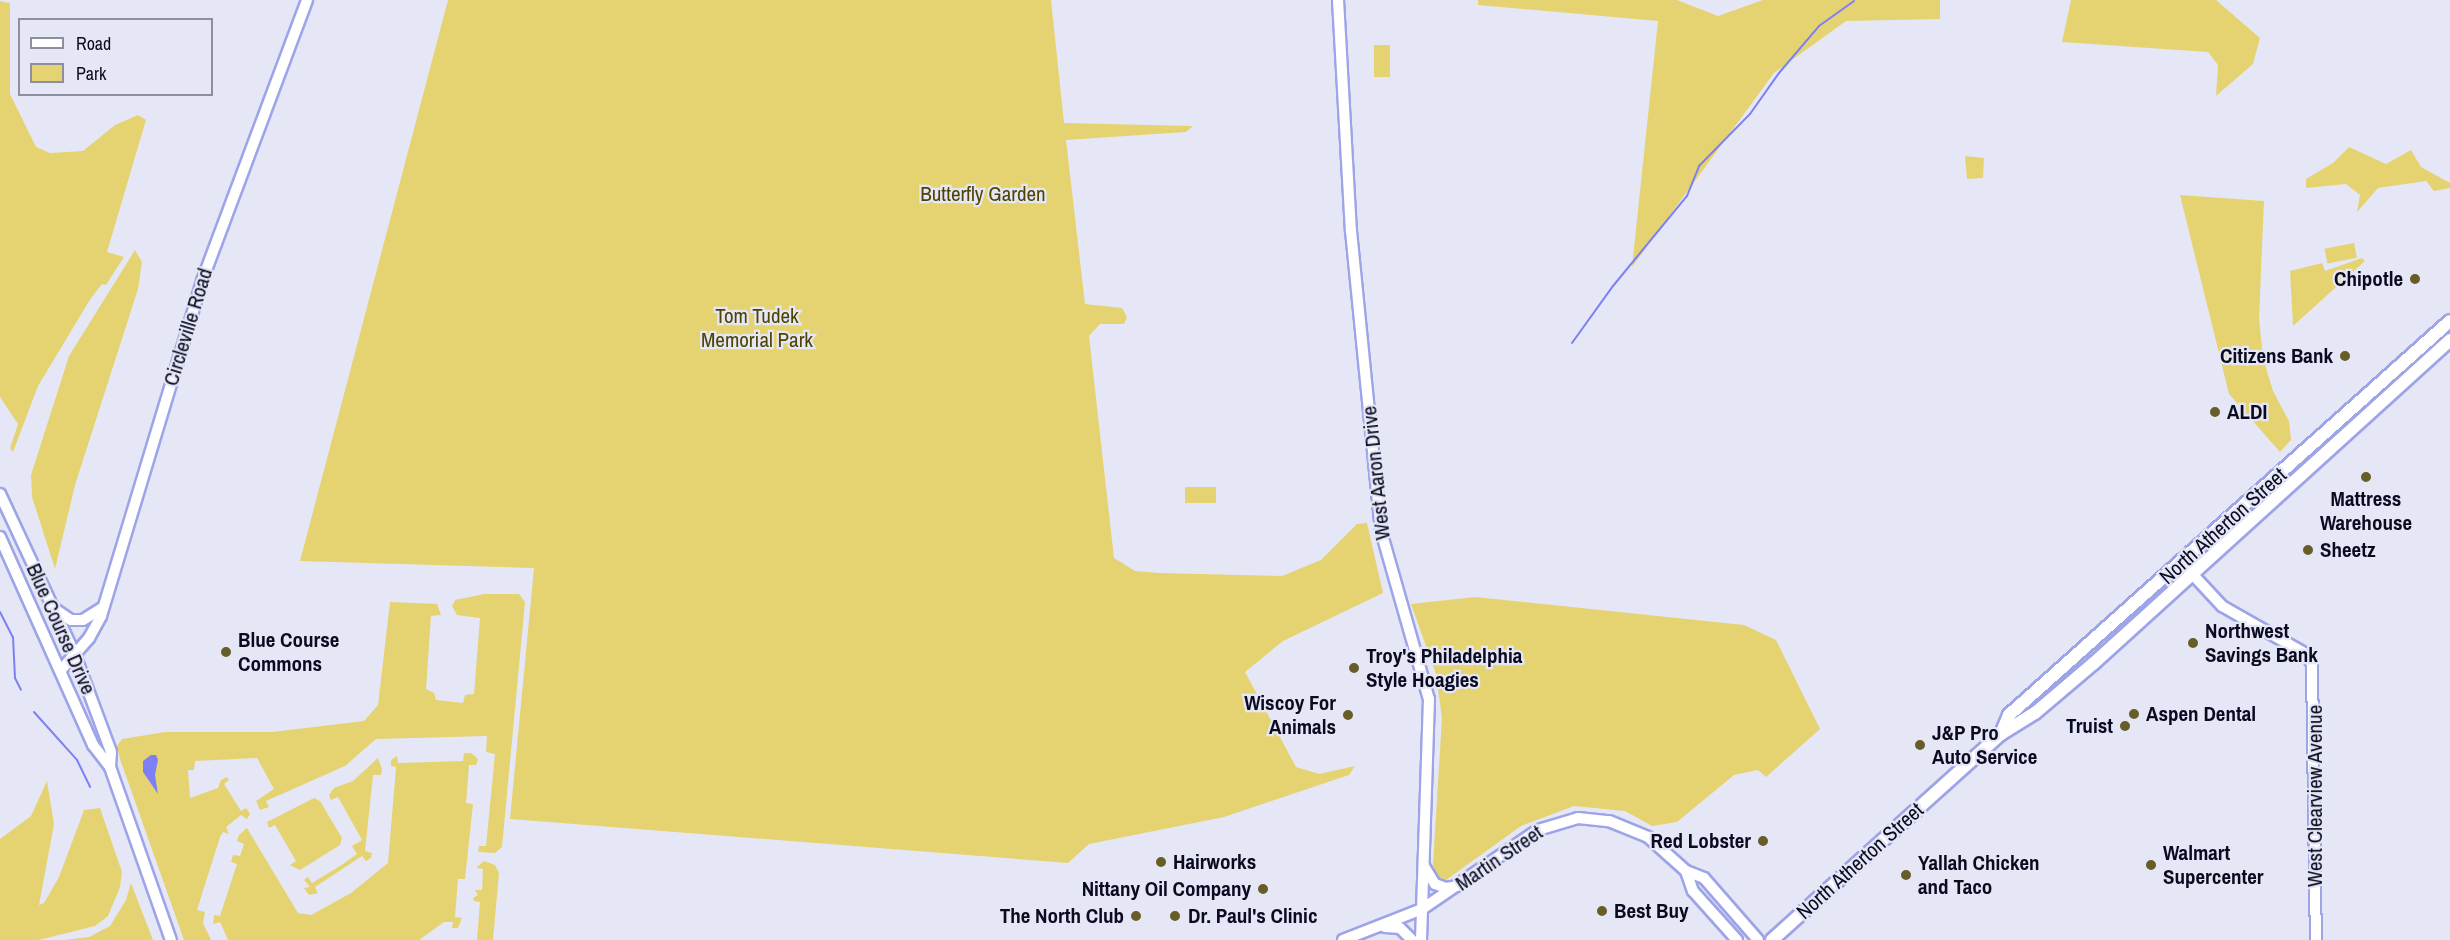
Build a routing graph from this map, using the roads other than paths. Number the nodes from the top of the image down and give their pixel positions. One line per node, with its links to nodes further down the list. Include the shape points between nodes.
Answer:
1 (307, 0): 9 (street, Circleville Road, via 201,281)
2 (1338, 0): 15 (street, West Aaron Drive, via 1351,231 1381,531 1429,699)
3 (2450, 321): 7 (main road, North Atherton Street)
4 (2450, 340): 8 (main road, North Atherton Street)
5 (0, 494): 10 (street, Blue Course Drive)
6 (0, 537): 12 (street, Blue Course Drive)
7 (2182, 563): 8 (street); 13 (main road, North Atherton Street, via 2009,715)
8 (2193, 575): 13 (main road, North Atherton Street, via 2057,695); 27 (street, West Clearview Avenue, via 2240,619 2306,654 2314,675)
9 (105, 603): 10 (street, via 94,616 83,620 67,618); 11 (street, Circleville Road, via 95,629)
10 (52, 606): 11 (street, Blue Course Drive)
11 (75, 655): 12 (street, Circleville Road); 14 (street, Blue Course Drive, via 111,752)
12 (61, 670): 14 (street, Blue Course Drive, via 93,745)
13 (2001, 734): 26 (main road, North Atherton Street)
14 (110, 767): 20 (street, Blue Course Drive)
15 (1424, 865): 17 (street, via 1436,884 1446,888); 18 (street, West Aaron Drive)
16 (1686, 871): 17 (street, Martin Street, via 1659,845 1634,830 1609,821 1578,818 1538,830); 24 (street, Martin Street, via 1688,885); 25 (street, Martin Street, via 1704,878)
17 (1460, 885): 18 (street, Martin Street)
18 (1422, 909): 19 (street, Martin Street); 23 (street, West Aaron Drive)
19 (1378, 927): 21 (street, Martin Street); 22 (street, via 1400,928)
20 (171, 940)
21 (1342, 940)
22 (1412, 940)
23 (1421, 940)
24 (1737, 940)
25 (1758, 940)
26 (1772, 940)
27 (2316, 940)

